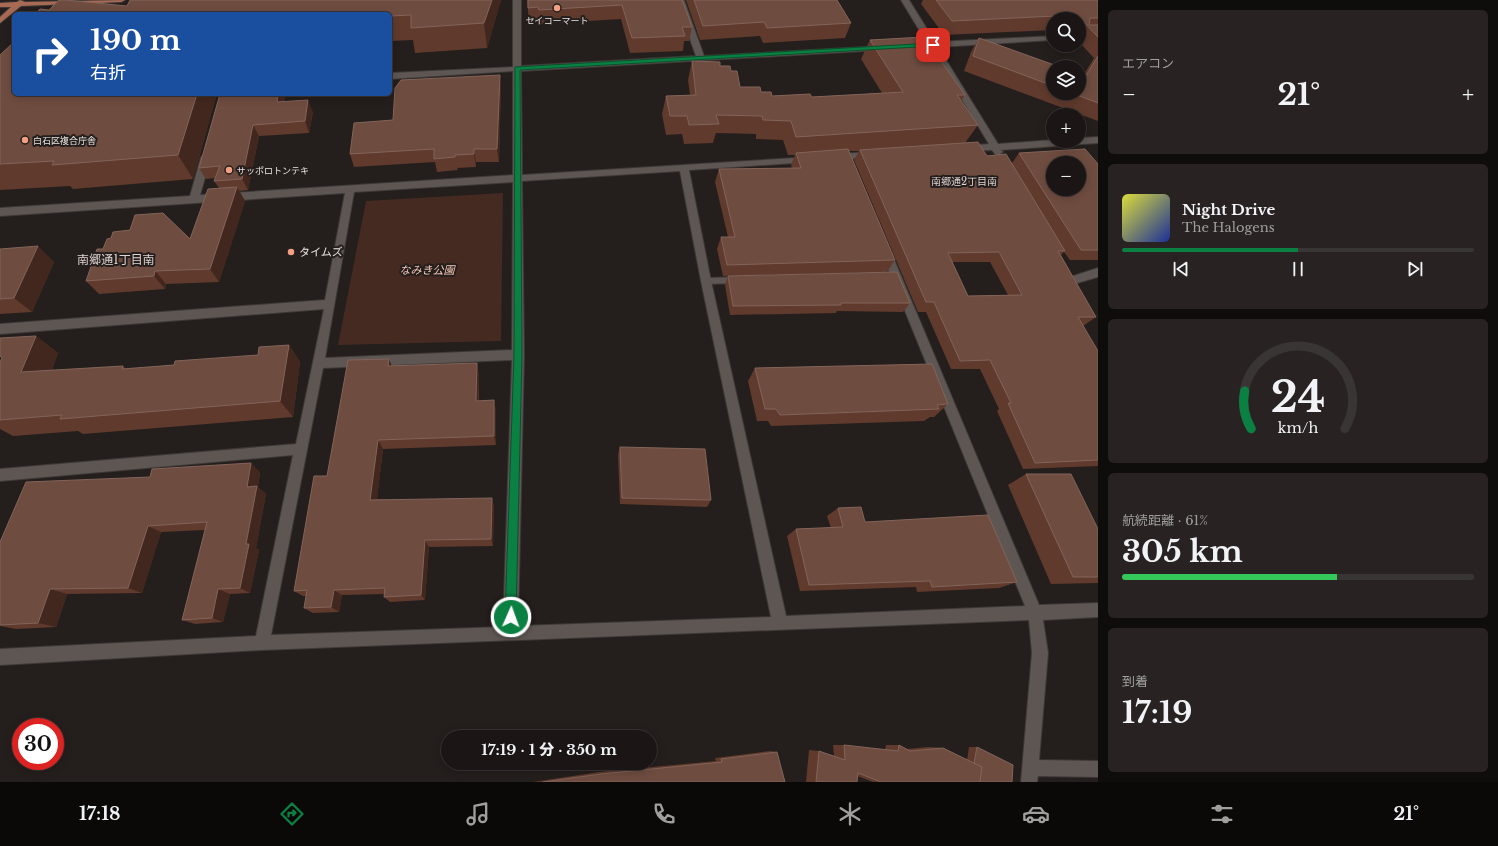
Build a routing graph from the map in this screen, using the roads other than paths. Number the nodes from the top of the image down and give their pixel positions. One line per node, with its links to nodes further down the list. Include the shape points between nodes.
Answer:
1 (121, 0): 5 (main road)
2 (516, 0): 15 (street)
3 (680, 0): 14 (street)
4 (905, 0): 11 (street)
5 (66, 1): 6 (main road); 8 (main road)
6 (21, 2): 7 (main road); 9 (main road)
7 (0, 4)
8 (57, 10)
9 (0, 21)
10 (1046, 38): 11 (street)
11 (933, 45): 12 (street); 21 (street)
12 (908, 46)
13 (892, 47): 14 (street)
14 (701, 58): 15 (street)
15 (517, 68): 16 (street); 30 (street)
16 (392, 76)
17 (1098, 140): 18 (street)
18 (1086, 141)
19 (1046, 143): 21 (street)
20 (209, 144): 32 (street)
21 (995, 147): 23 (street); 27 (street)
22 (1085, 148): 25 (street)
23 (956, 149)
24 (885, 154): 26 (street)
25 (1089, 154)
26 (846, 157): 28 (street); 29 (street)
27 (1003, 160)
28 (684, 167): 30 (street); 38 (street)
29 (852, 171)
30 (517, 178): 31 (street); 41 (street)
31 (350, 190): 32 (street); 39 (street)
32 (194, 200): 33 (street)
33 (0, 212)
34 (881, 241): 46 (street, via 892,276)
35 (1098, 272): 37 (street)
36 (753, 280): 38 (lane)
37 (1074, 280)
38 (706, 281): 47 (street)
39 (330, 304): 40 (street); 42 (street)
40 (0, 329)
41 (518, 355): 42 (street); 48 (street)
42 (318, 363): 43 (street)
43 (301, 449): 44 (street); 49 (street)
44 (0, 475)
45 (1098, 610): 46 (street)
46 (1035, 613): 47 (street); 52 (street, via 1040,653)
47 (780, 624): 48 (street)
48 (510, 633): 49 (street)
49 (262, 643): 50 (street)
50 (0, 657)
51 (1098, 770): 52 (street)
52 (1030, 775)

